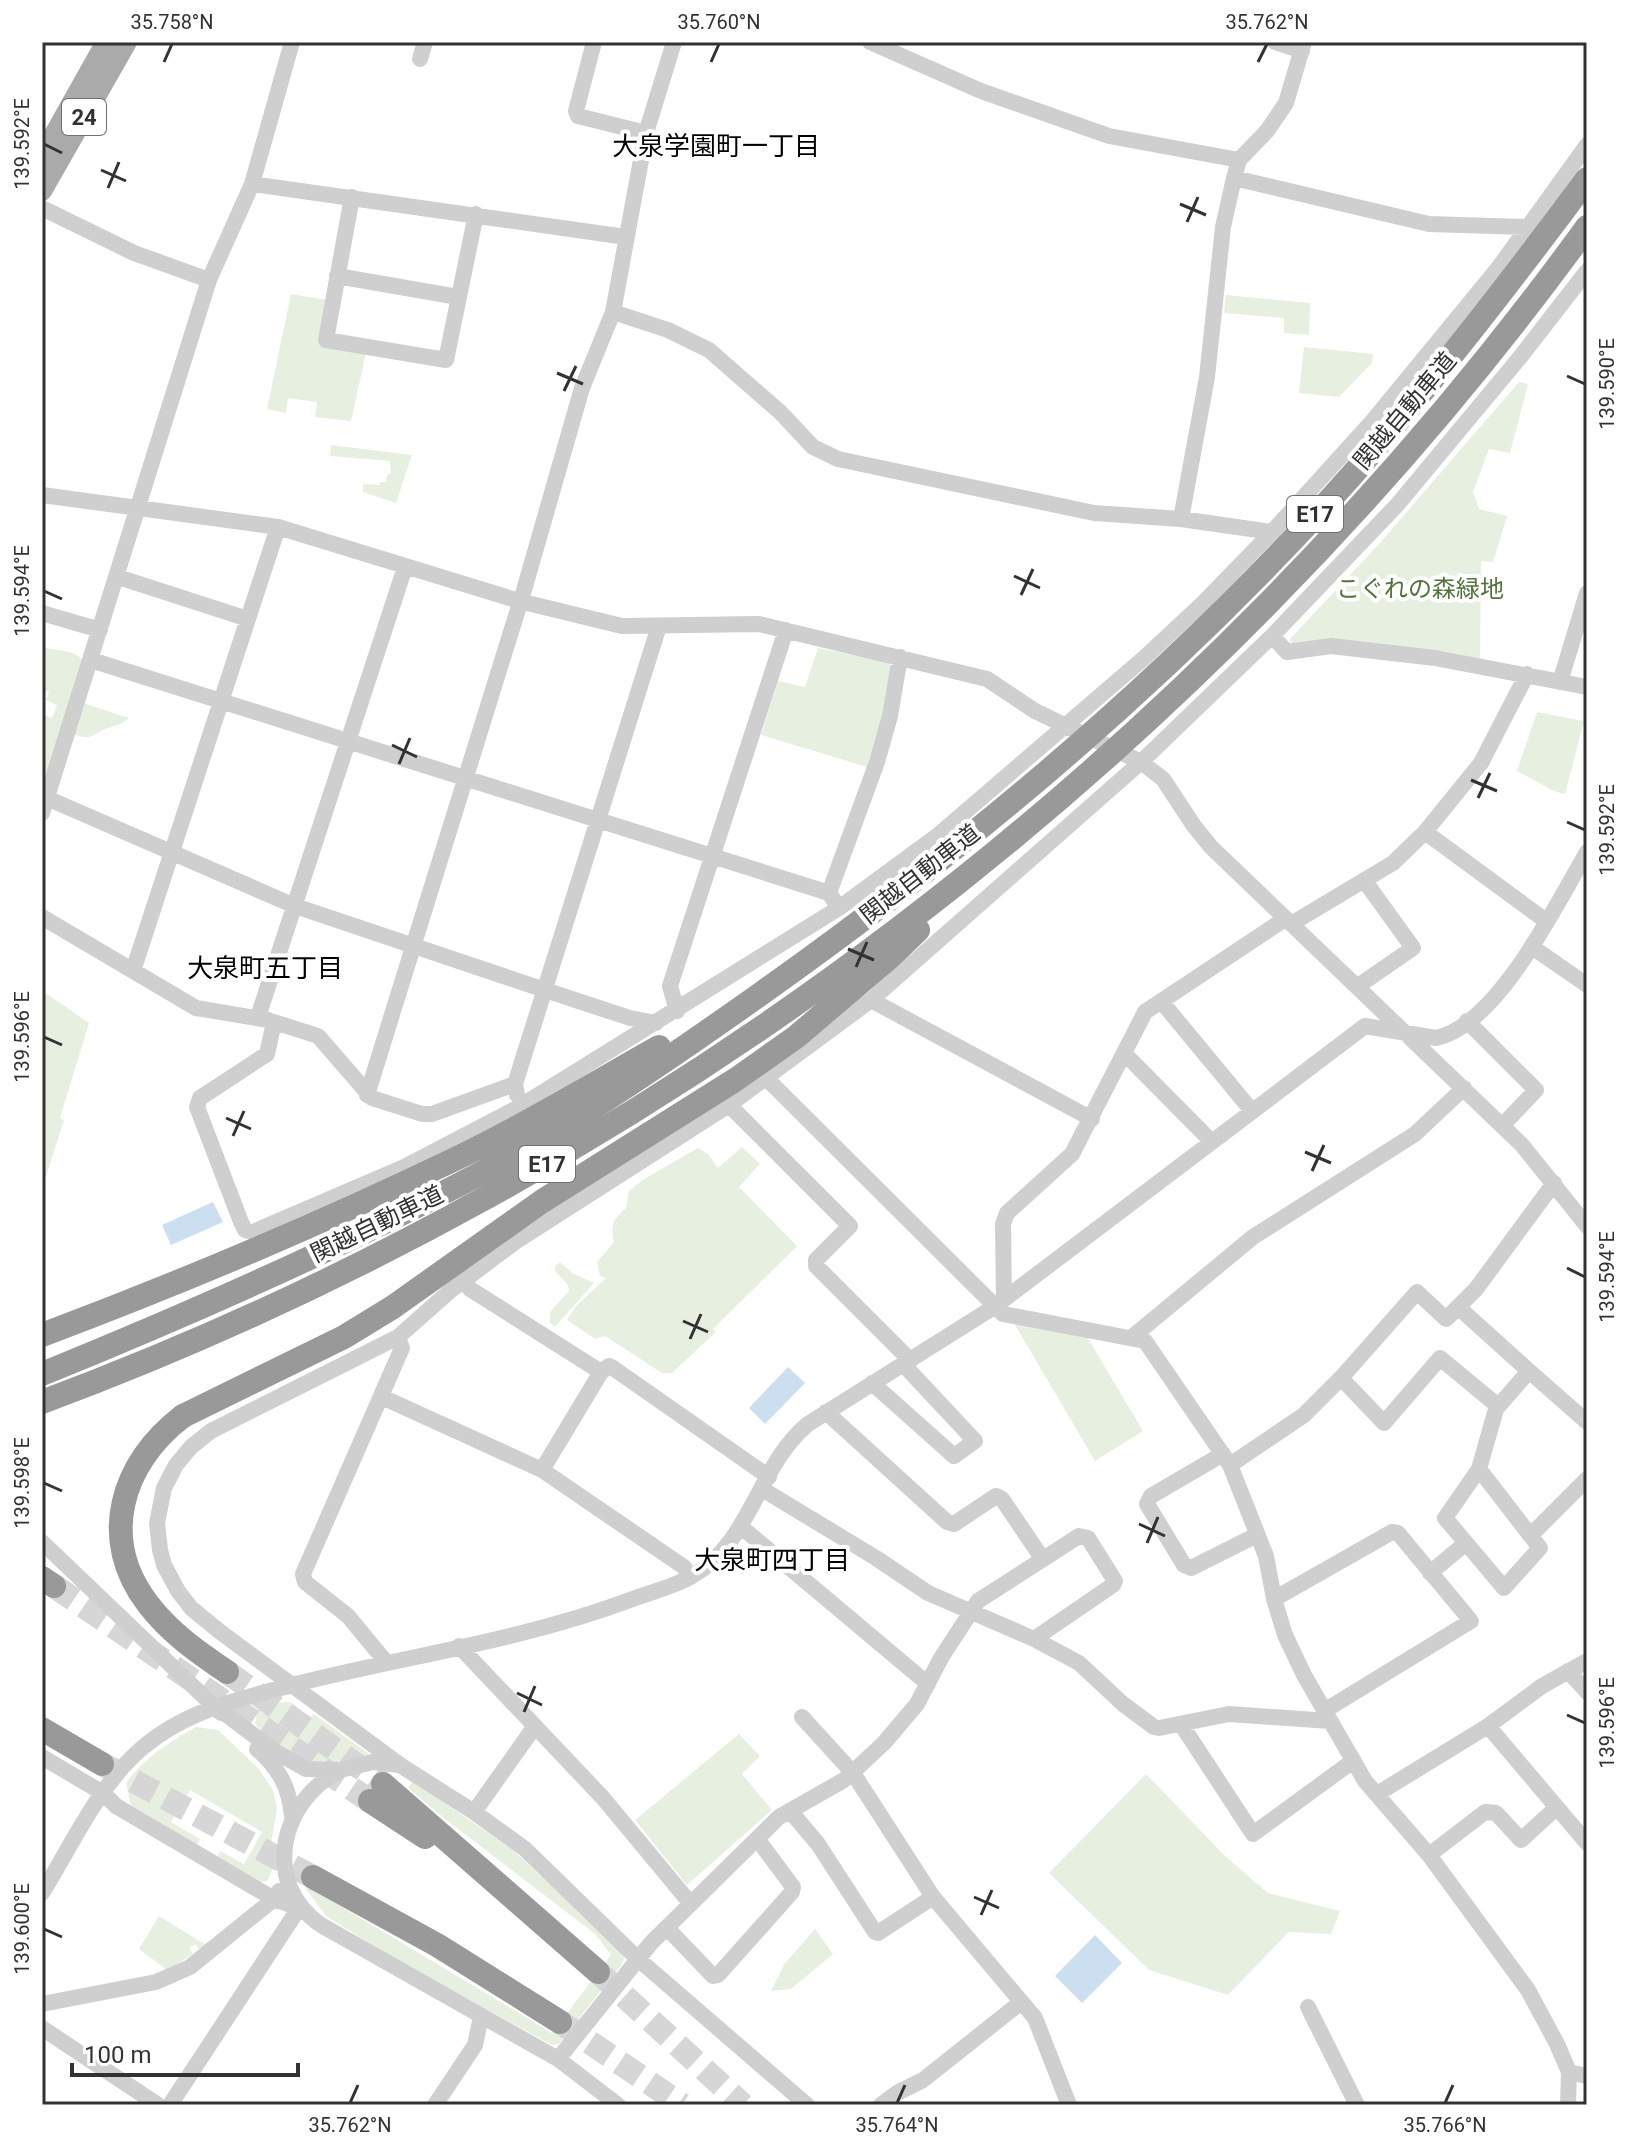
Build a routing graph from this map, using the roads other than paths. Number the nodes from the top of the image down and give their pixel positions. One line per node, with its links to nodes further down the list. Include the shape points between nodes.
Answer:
1 (106, 42): 13 (main road, 24)
2 (127, 42): 18 (main road, 24)
3 (292, 42): 17 (street)
4 (425, 42): 10 (street)
5 (594, 42): 11 (street, via 578,116)
6 (674, 42): 11 (street)
7 (870, 42): 14 (street, via 981,91 1109,136)
8 (1275, 42): 9 (street)
9 (1303, 46): 14 (street, via 1286,103)
10 (420, 59)
11 (646, 133): 24 (street)
12 (1587, 145): 22 (street)
13 (42, 156)
14 (1239, 160): 15 (street)
15 (1234, 178): 22 (street, via 1429,224); 34 (street)
16 (1587, 179): 65 (highway, 関越自動車道 / E17, bridge, via 1465,340 1278,553 1174,657 1000,811)
17 (252, 184): 19 (street); 27 (street)
18 (42, 191)
19 (352, 197): 21 (street); 26 (street)
20 (42, 208): 27 (street, via 134,253)
21 (476, 214): 24 (street); 28 (street)
22 (1526, 227): 29 (street)
23 (1587, 227): 60 (highway, 関越自動車道 / E17, bridge, via 1452,401 1338,531 1151,717)
24 (626, 237): 30 (street)
25 (1587, 271): 31 (street)
26 (337, 276): 28 (street); 28 (street, via 326,340 446,360)
27 (209, 280): 33 (street)
28 (458, 297)
29 (1463, 311): 31 (street); 36 (street)
30 (613, 312): 34 (street, via 709,350 813,447 838,459 1094,513); 40 (street, via 582,388)
31 (1521, 356): 46 (street, via 1397,505)
32 (42, 495): 33 (street)
33 (139, 508): 35 (street); 38 (street)
34 (1181, 519): 36 (street)
35 (278, 527): 37 (street); 42 (street)
36 (1272, 532): 53 (street, via 1183,621)
37 (405, 567): 40 (street); 54 (street)
38 (118, 577): 42 (street); 44 (street)
39 (1587, 593): 50 (street)
40 (519, 601): 43 (street, via 622,626); 56 (street)
41 (42, 613): 44 (street)
42 (248, 619): 52 (street)
43 (659, 626): 45 (street, via 759,624); 58 (street)
44 (100, 630): 48 (street)
45 (786, 630): 47 (street); 63 (street)
46 (1272, 636): 49 (street, via 1287,652 1331,646); 55 (street)
47 (900, 657): 53 (street, via 987,679); 66 (street, via 877,762)
48 (91, 660): 52 (street); 57 (street)
49 (1522, 673): 50 (street); 59 (street, via 1481,763)
50 (1560, 682): 51 (street)
51 (1587, 687)
52 (221, 701): 54 (street); 62 (street)
53 (1065, 725): 55 (street); 65 (street, via 937,836)
54 (349, 741): 56 (street); 67 (street)
55 (1141, 762): 71 (street, via 1163,779 1211,847); 78 (street)
56 (465, 778): 58 (street); 72 (street)
57 (44, 802): 62 (street)
58 (598, 821): 63 (street); 77 (street)
59 (1425, 832): 64 (street, via 1393,863); 70 (street)
60 (1005, 844): 116 (highway, 関越自動車道 / E17, bridge, via 798,1003 530,1174 277,1302); 140 (highway, bridge, via 890,957 796,1037 735,1080 541,1202 369,1322 183,1416 155,1439 131,1477 121,1516 124,1555 133,1581 157,1616)
61 (1587, 852): 70 (street)
62 (171, 853): 67 (street); 74 (street)
63 (713, 858): 66 (street); 80 (street, via 670,986)
64 (1364, 880): 71 (street); 76 (street, via 1413,948)
65 (887, 887): 68 (street); 106 (highway, bridge, via 676,1037 550,1109 453,1160 260,1246); 112 (highway, 関越自動車道 / E17, bridge, via 792,971 645,1074 487,1170 273,1274)
66 (829, 893): 68 (street)
67 (295, 906): 72 (street); 82 (street)
68 (839, 908): 80 (street)
69 (42, 917): 74 (street)
70 (1546, 921): 73 (street)
71 (1288, 922): 76 (street); 79 (street)
72 (413, 947): 77 (street); 93 (street)
73 (1532, 947): 75 (street); 83 (street, via 1518,969)
74 (133, 971): 82 (street, via 196,1008)
75 (1587, 985)
76 (1358, 986): 81 (street)
77 (545, 990): 84 (street); 91 (street)
78 (871, 1000): 90 (street); 97 (street)
79 (1161, 1001): 88 (street, via 1145,1012); 96 (street)
80 (677, 1011): 84 (street)
81 (1383, 1012): 85 (street); 86 (street)
82 (266, 1019): 93 (street, via 318,1036); 95 (street, via 267,1054 197,1102 249,1232 404,1167)
83 (1467, 1021): 87 (street); 98 (street, via 1536,1090)
84 (656, 1023): 95 (street)
85 (1365, 1026): 86 (street); 96 (street)
86 (1404, 1032): 87 (street); 89 (street)
87 (1448, 1035): 89 (street)
88 (1124, 1053): 97 (street); 99 (street)
89 (1427, 1053): 92 (street)
90 (767, 1079): 94 (street); 104 (street)
91 (515, 1084): 93 (street, via 427,1114); 95 (street)
92 (1464, 1088): 98 (street); 108 (street, via 1415,1134 1253,1237)
93 (367, 1095)
94 (729, 1105): 101 (street); 109 (street, via 850,1226 816,1266)
95 (519, 1107): 101 (street)
96 (1252, 1111): 99 (street)
97 (1092, 1119): 104 (street, via 1072,1154 1007,1213)
98 (1502, 1126): 100 (street)
99 (1212, 1142): 104 (street)
100 (1554, 1183): 102 (street); 105 (street)
101 (578, 1200): 103 (street)
102 (1587, 1226)
103 (464, 1280): 107 (street); 111 (street, via 470,1289)
104 (999, 1303): 108 (street, via 1003,1314); 109 (street)
105 (1458, 1307): 110 (street); 113 (street, via 1446,1319 1417,1292)
106 (42, 1335)
107 (398, 1337): 115 (street, via 402,1348); 142 (street, via 211,1431 176,1465 161,1500 160,1550 178,1591 191,1608)
108 (1131, 1338): 120 (street, via 1145,1341)
109 (906, 1362): 114 (street); 114 (street, via 975,1441 954,1456)
110 (1529, 1371): 117 (street); 119 (street)
111 (601, 1372): 122 (street); 124 (street, via 613,1368)
112 (42, 1374)
113 (1341, 1378): 117 (street, via 1384,1423 1440,1358); 120 (street, via 1304,1415)
114 (872, 1383): 118 (street)
115 (382, 1397): 122 (street); 138 (street, via 303,1574 305,1582 341,1610)
116 (42, 1402)
117 (1498, 1406): 121 (street)
118 (826, 1412): 124 (street, via 791,1440); 130 (street, via 947,1522 954,1524 996,1496 1002,1499)
119 (1587, 1422)
120 (1226, 1460): 126 (street); 126 (street, via 1151,1496 1147,1504 1184,1565 1191,1568)
121 (1479, 1469): 127 (street); 129 (street, via 1445,1518)
122 (542, 1470): 132 (street, via 684,1567)
123 (1587, 1479): 127 (street)
124 (766, 1483): 125 (street); 134 (street, via 928,1593)
125 (740, 1526): 132 (street, via 712,1562); 141 (street)
126 (1257, 1535): 133 (street)
127 (1531, 1535): 129 (street, via 1540,1548 1504,1588)
128 (42, 1542): 144 (street)
129 (1466, 1543): 131 (street)
130 (1042, 1558): 134 (street); 135 (street, via 1079,1536 1088,1538 1115,1581)
131 (1430, 1573): 133 (street, via 1392,1532); 145 (street, via 1471,1621)
132 (691, 1577): 136 (street, via 565,1623)
133 (1274, 1599): 145 (street, via 1285,1635)
134 (969, 1612): 135 (street); 141 (street)
135 (1034, 1639): 147 (street, via 1079,1663 1149,1724)
136 (459, 1646): 138 (street); 148 (street)
137 (1587, 1661): 139 (street)
138 (386, 1662): 142 (street)
139 (1568, 1671): 143 (street); 149 (street)
140 (227, 1672)
141 (928, 1684): 156 (street, via 890,1737)
142 (292, 1685): 144 (street); 154 (street)
143 (1587, 1692)
144 (215, 1706): 155 (street, via 306,1769); 157 (street, via 158,1735); 163 (street, via 281,1775)
145 (1327, 1716): 147 (street, via 1229,1714); 152 (street)
146 (802, 1717): 156 (street)
147 (1181, 1724): 152 (street, via 1253,1834)
148 (535, 1726): 161 (street); 172 (street)
149 (1488, 1726): 159 (street); 160 (street)
150 (42, 1729): 153 (highway)
151 (42, 1757): 157 (street)
152 (1353, 1761): 159 (street)
153 (102, 1764)
154 (400, 1765): 155 (street, via 373,1762); 161 (street)
155 (340, 1770): 163 (street, via 318,1785)
156 (853, 1773): 162 (street); 170 (street)
157 (103, 1793): 169 (street); 171 (street, via 116,1806)
158 (376, 1793): 176 (highway, via 510,1894)
159 (1377, 1794): 166 (street)
160 (1556, 1808): 165 (street); 166 (street, via 1521,1840 1496,1813 1485,1812)
161 (474, 1812): 175 (street, via 557,1877)
162 (791, 1812): 164 (street); 170 (street, via 875,1932)
163 (292, 1816): 168 (street, via 284,1850)
164 (758, 1840): 172 (street); 174 (street, via 792,1892 718,1975 713,1976)
165 (1587, 1843)
166 (1429, 1855): 184 (street, via 1528,1990)
167 (313, 1877): 181 (highway, via 437,1945)
168 (287, 1879): 171 (street); 173 (street)
169 (43, 1888)
170 (933, 1897): 177 (street)
171 (274, 1899): 173 (street); 178 (street, via 190,1967 156,1982)
172 (691, 1904): 174 (street)
173 (299, 1908): 180 (street); 187 (street)
174 (667, 1928): 175 (street)
175 (638, 1959): 183 (street); 190 (street)
176 (598, 1972)
177 (1020, 2003): 191 (street, via 923,2080); 192 (street, via 1035,2018)
178 (42, 2004)
179 (1308, 2007): 193 (street)
180 (481, 2017): 183 (street); 188 (street, via 475,2045)
181 (560, 2022)
182 (42, 2028): 186 (street)
183 (558, 2059): 189 (street)
184 (1569, 2072): 185 (street); 194 (street)
185 (1587, 2076)
186 (158, 2105)
187 (170, 2105)
188 (435, 2105)
189 (618, 2105)
190 (807, 2105)
191 (881, 2105)
192 (1069, 2105)
193 (1357, 2105)
194 (1568, 2105)

